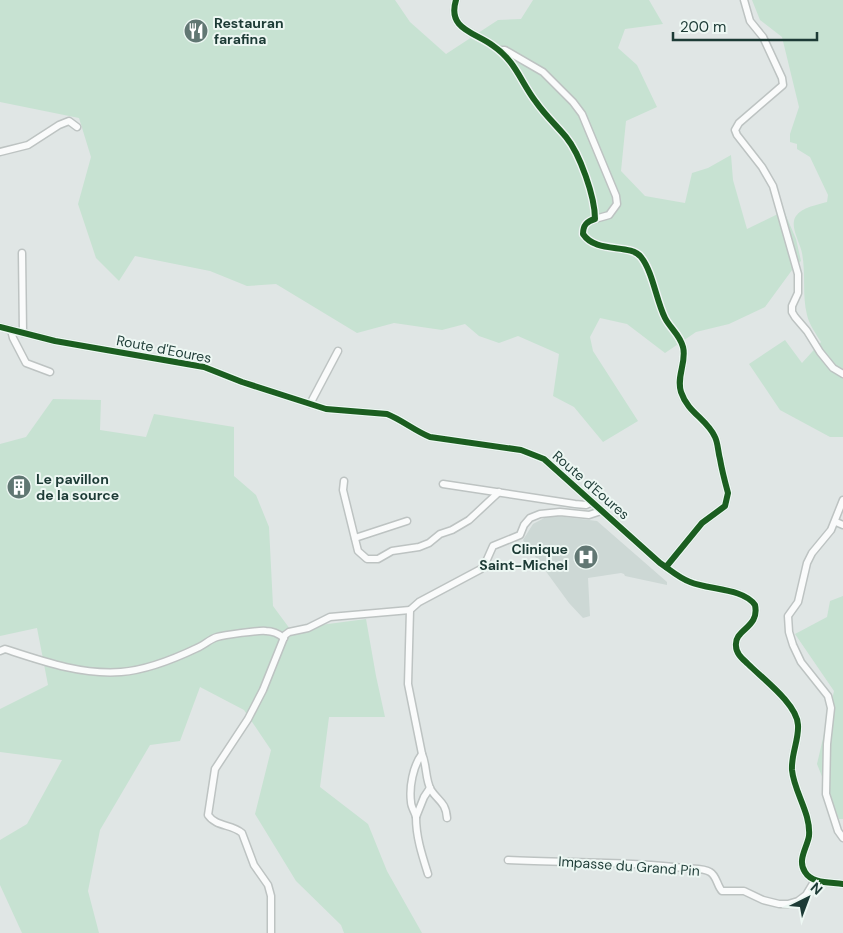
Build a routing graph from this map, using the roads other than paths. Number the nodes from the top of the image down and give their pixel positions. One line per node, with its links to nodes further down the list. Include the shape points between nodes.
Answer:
1 (456, 0): 3 (street, via 454,15 462,28)
2 (744, 0): 13 (street, via 750,21 763,37 783,85 735,130 773,186 798,274 798,293 792,306 794,317 833,368)
3 (498, 49): 6 (street, via 520,73 536,103 571,144 594,200); 6 (street, via 543,72 582,114 617,204 609,215)
4 (77, 127): 5 (street, via 68,120 28,145)
5 (0, 152)
6 (595, 219): 27 (street, via 583,227 586,239 638,254 645,263 662,312 684,348 680,389 689,409 716,438 728,493 725,506 702,523)
7 (22, 253): 10 (street)
8 (0, 327): 9 (street, Route d'Eoures)
9 (11, 330): 10 (street, Route d'Eoures); 12 (street, via 26,363)
10 (23, 333): 14 (street, Route d'Eoures, via 204,367)
11 (338, 351): 14 (street)
12 (50, 372)
13 (843, 374)
14 (310, 404): 18 (street, Route d'Eoures, via 326,409 387,414 430,437 521,450 544,459)
15 (344, 482): 26 (street, via 343,490)
16 (443, 484): 17 (street)
17 (499, 492): 21 (street); 26 (street, via 469,520 419,547 401,548 378,559 367,559 358,551)
18 (584, 495): 20 (street, Route d'Eoures); 21 (street)
19 (843, 500): 24 (street)
20 (592, 502): 21 (street); 22 (street, Route d'Eoures)
21 (575, 504)
22 (601, 511): 27 (street, Route d'Eoures); 28 (street, via 589,515 560,512 530,518 520,535 493,546 481,568)
23 (407, 522): 26 (street)
24 (836, 522): 25 (street); 35 (street, via 809,558 798,602 788,616 793,645 801,662 828,696 831,708 826,794)
25 (843, 525)
26 (355, 538)
27 (666, 567): 38 (street, Route d'Eoures, via 690,582 746,596 755,605 756,617 739,636 736,648 796,714 798,733 792,770 808,836 802,864 804,872)
28 (410, 610): 29 (street, via 330,617 308,628 289,632); 31 (street, via 408,684)
29 (284, 638): 30 (street, via 266,631 219,636 199,648 162,662 123,672 76,669 5,649); 40 (street, via 263,690 215,769 208,815 215,823 242,833 254,866 268,885)
30 (0, 651)
31 (422, 754): 32 (street); 33 (street, via 416,762 411,791)
32 (430, 788): 33 (street); 34 (street, via 441,800)
33 (416, 817): 37 (street, via 416,831)
34 (447, 818)
35 (843, 838)
36 (508, 860): 38 (street, Impasse du Grand Pin, via 641,865 710,872 722,891 744,891 779,904 798,901 806,896)
37 (428, 874)
38 (815, 880): 39 (street)
39 (843, 884)
40 (271, 933)

